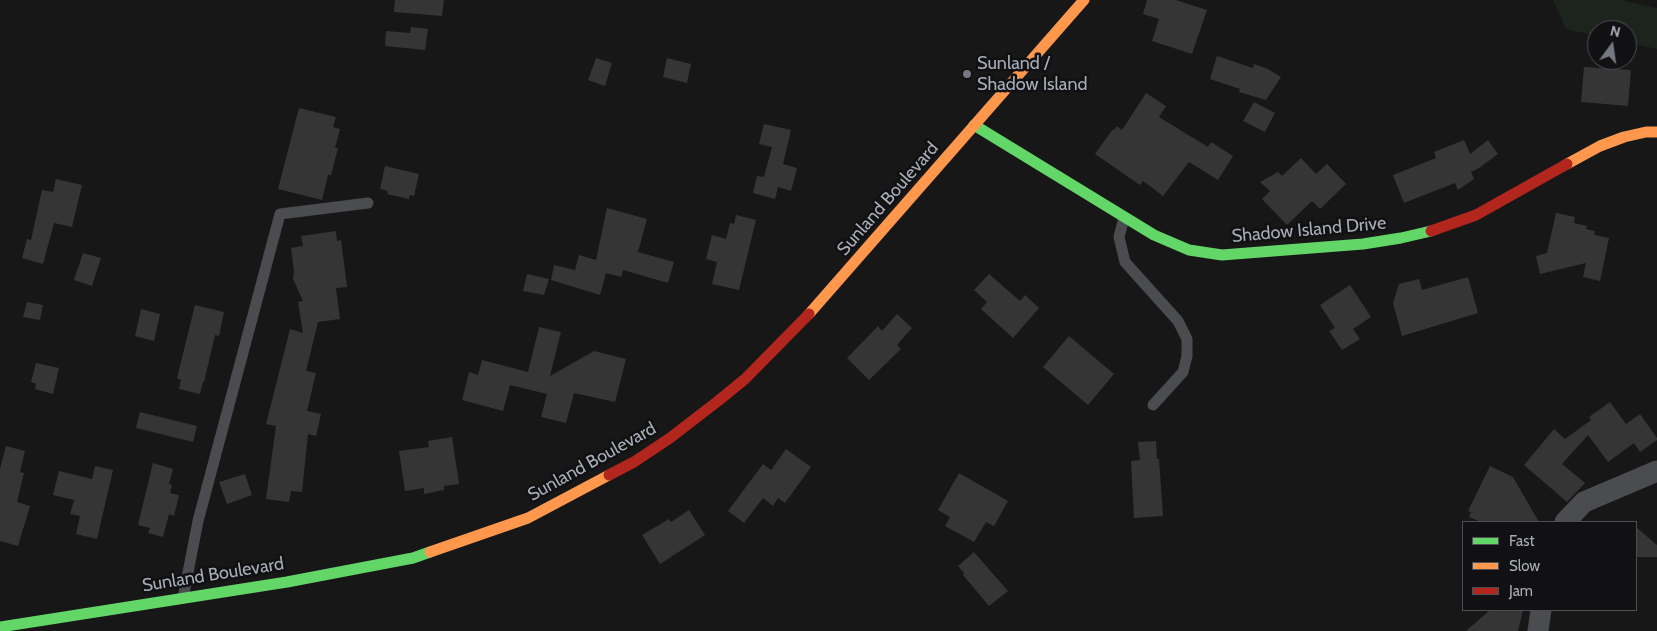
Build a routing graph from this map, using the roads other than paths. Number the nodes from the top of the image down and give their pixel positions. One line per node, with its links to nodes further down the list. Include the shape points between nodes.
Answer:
1 (1084, 0): 2 (main road, Sunland Boulevard)
2 (974, 125): 5 (main road, Shadow Island Drive); 9 (main road, Sunland Boulevard, via 777,348 718,401 634,462 528,518 413,558)
3 (1657, 132): 5 (main road, Shadow Island Drive, via 1624,137 1600,146 1476,215 1439,230 1401,238 1222,255 1189,250 1154,236)
4 (368, 203): 9 (lane, via 280,214 198,521)
5 (1124, 218): 6 (lane, via 1119,237 1125,262 1178,321 1187,339 1183,372)
6 (1152, 405)
7 (1657, 470): 8 (street, via 1584,502)
8 (1566, 521)
9 (184, 598): 11 (main road, Sunland Boulevard)
10 (1541, 611): 12 (street)
11 (0, 627)
12 (1538, 631)

